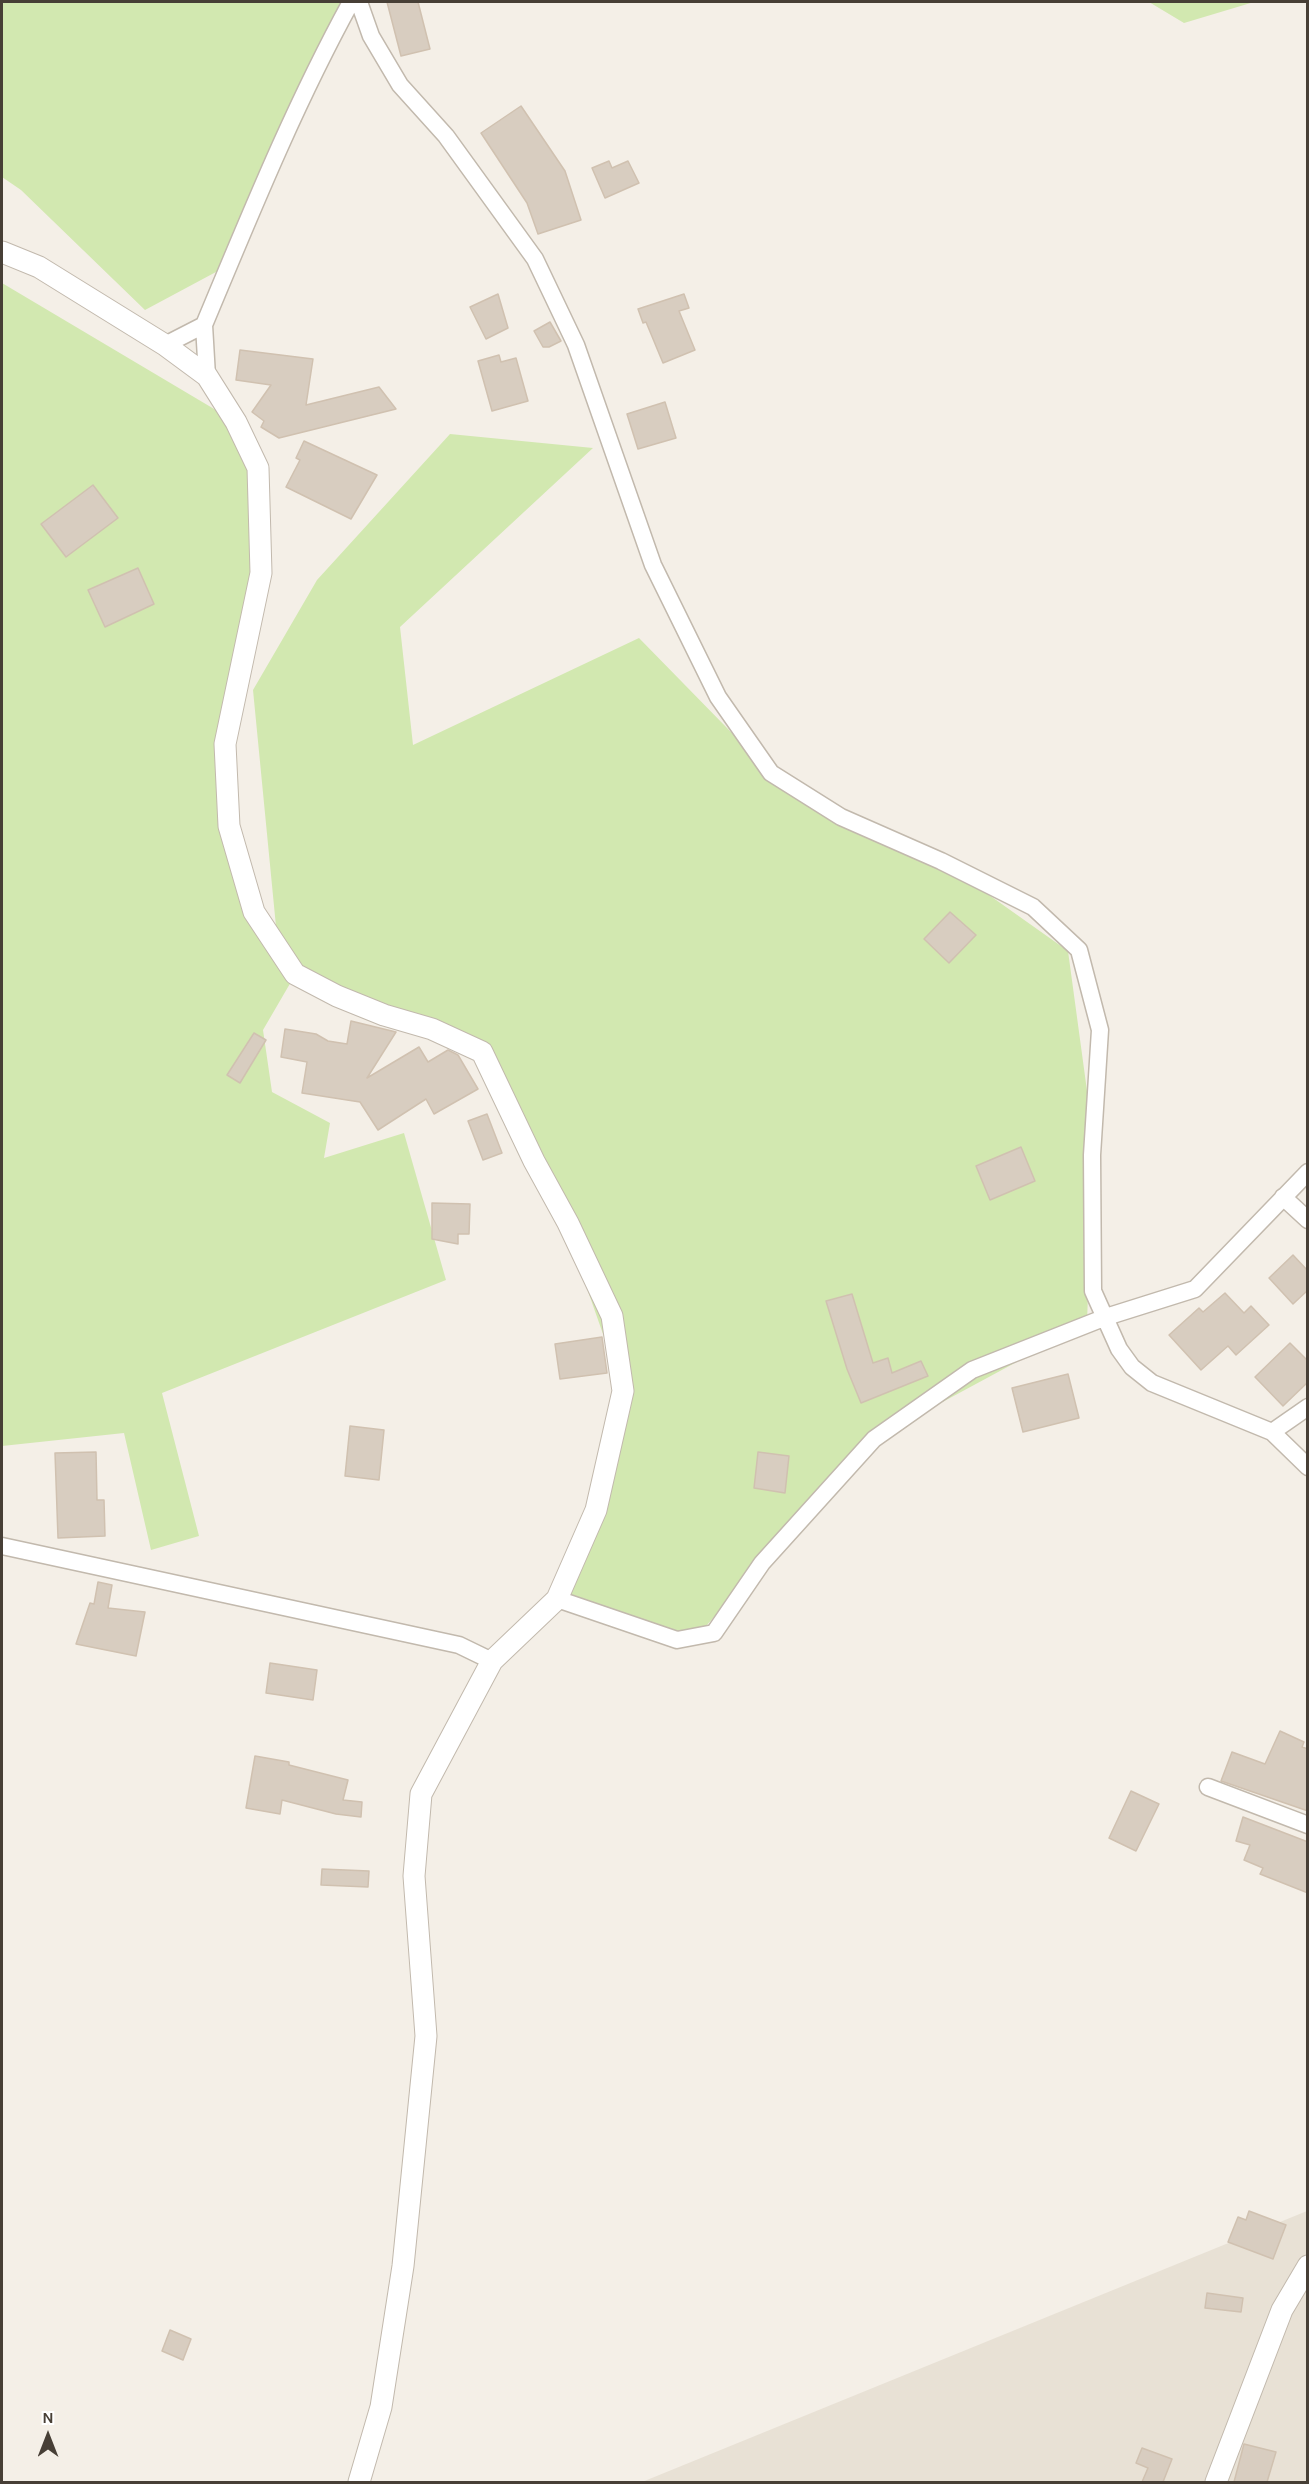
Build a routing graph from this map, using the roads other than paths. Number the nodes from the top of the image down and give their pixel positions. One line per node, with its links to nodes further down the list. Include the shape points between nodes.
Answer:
1 (351, 2): 4 (street, via 319,60 258,194)
2 (358, 2): 10 (street, via 371,36 400,85 446,136 535,259 576,345 653,565 718,697 771,773 841,817 1033,907 1079,950 1100,1030 1092,1155 1093,1291)
3 (2, 252): 5 (street, via 39,267)
4 (204, 325): 5 (street); 6 (street)
5 (165, 345): 6 (street)
6 (207, 376): 15 (street, via 237,422 258,468 261,573 225,744 229,826 254,912 295,974 337,996 432,1029 482,1052 612,1316 623,1391 596,1510)
7 (1308, 1172): 8 (street)
8 (1283, 1197): 9 (street); 10 (street, via 1195,1289)
9 (1308, 1220)
10 (1106, 1317): 12 (street, via 1132,1367 1152,1383); 15 (street, via 972,1370 874,1440 762,1563 714,1633 677,1641)
11 (1308, 1407): 12 (street)
12 (1272, 1432): 13 (street)
13 (1308, 1467)
14 (2, 1546): 16 (street, via 459,1645)
15 (557, 1599): 16 (street)
16 (492, 1662): 20 (street, via 421,1794 414,1875 426,2036 403,2266 381,2407)
17 (1208, 1787): 18 (street)
18 (1308, 1825)
19 (1308, 2266): 21 (street, via 1282,2310)
20 (359, 2482)
21 (1216, 2482)

